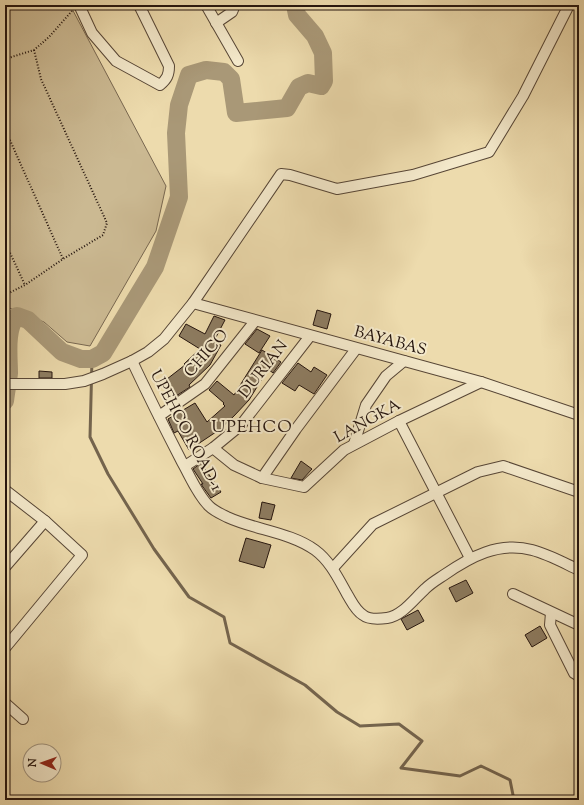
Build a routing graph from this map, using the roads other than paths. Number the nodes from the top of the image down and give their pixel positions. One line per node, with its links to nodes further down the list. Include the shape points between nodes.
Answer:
1 (139, 5): 5 (street, via 169,66 167,80 160,85 116,61 92,33)
2 (206, 5): 6 (street)
3 (235, 5): 6 (street, via 232,12)
4 (569, 5): 8 (street, via 523,96 489,152 413,176 336,189 281,174)
5 (76, 8)
6 (216, 23): 7 (street)
7 (238, 61)
8 (193, 303): 9 (street, BAYABAS); 12 (street, via 164,339)
9 (255, 321): 10 (street, BAYABAS); 17 (street, CHICO, via 205,384)
10 (310, 336): 11 (street, BAYABAS); 20 (street, DURIAN, via 241,425)
11 (356, 349): 13 (street, BAYABAS); 22 (street)
12 (132, 361): 15 (street, via 99,376 65,384); 17 (street, UPEHCO ROAD-1)
13 (404, 361): 14 (street, BAYABAS); 19 (street, via 386,376 366,405)
14 (481, 382): 16 (street, BAYABAS); 18 (street, LANGKA)
15 (5, 384)
16 (579, 414)
17 (159, 416): 21 (street, UPEHCO ROAD-1)
18 (399, 421): 19 (street, LANGKA); 25 (street)
19 (354, 444): 22 (street, LANGKA, via 304,487)
20 (213, 448): 21 (street, DURIAN); 22 (street, LANGKA, via 234,465)
21 (185, 466): 29 (street, UPEHCO ROAD-1, via 202,497 216,511 239,522 287,536 315,551)
22 (262, 478)
23 (5, 490): 26 (street)
24 (579, 492): 25 (street, via 503,466 478,472)
25 (436, 493): 27 (street); 29 (street, via 374,524)
26 (45, 521): 28 (street); 34 (street, via 82,555)
27 (470, 558): 29 (street, UPEHCO ROAD-1, via 426,587 396,615 379,619 364,616 356,609); 30 (street, UPEHCO ROAD-1, via 510,547 531,549)
28 (5, 567)
29 (333, 568)
30 (579, 570)
31 (513, 594): 32 (street)
32 (552, 613): 33 (street); 35 (street, via 550,625 574,673)
33 (579, 625)
34 (5, 648)
35 (579, 676)
36 (5, 703): 37 (street)
37 (23, 719)

